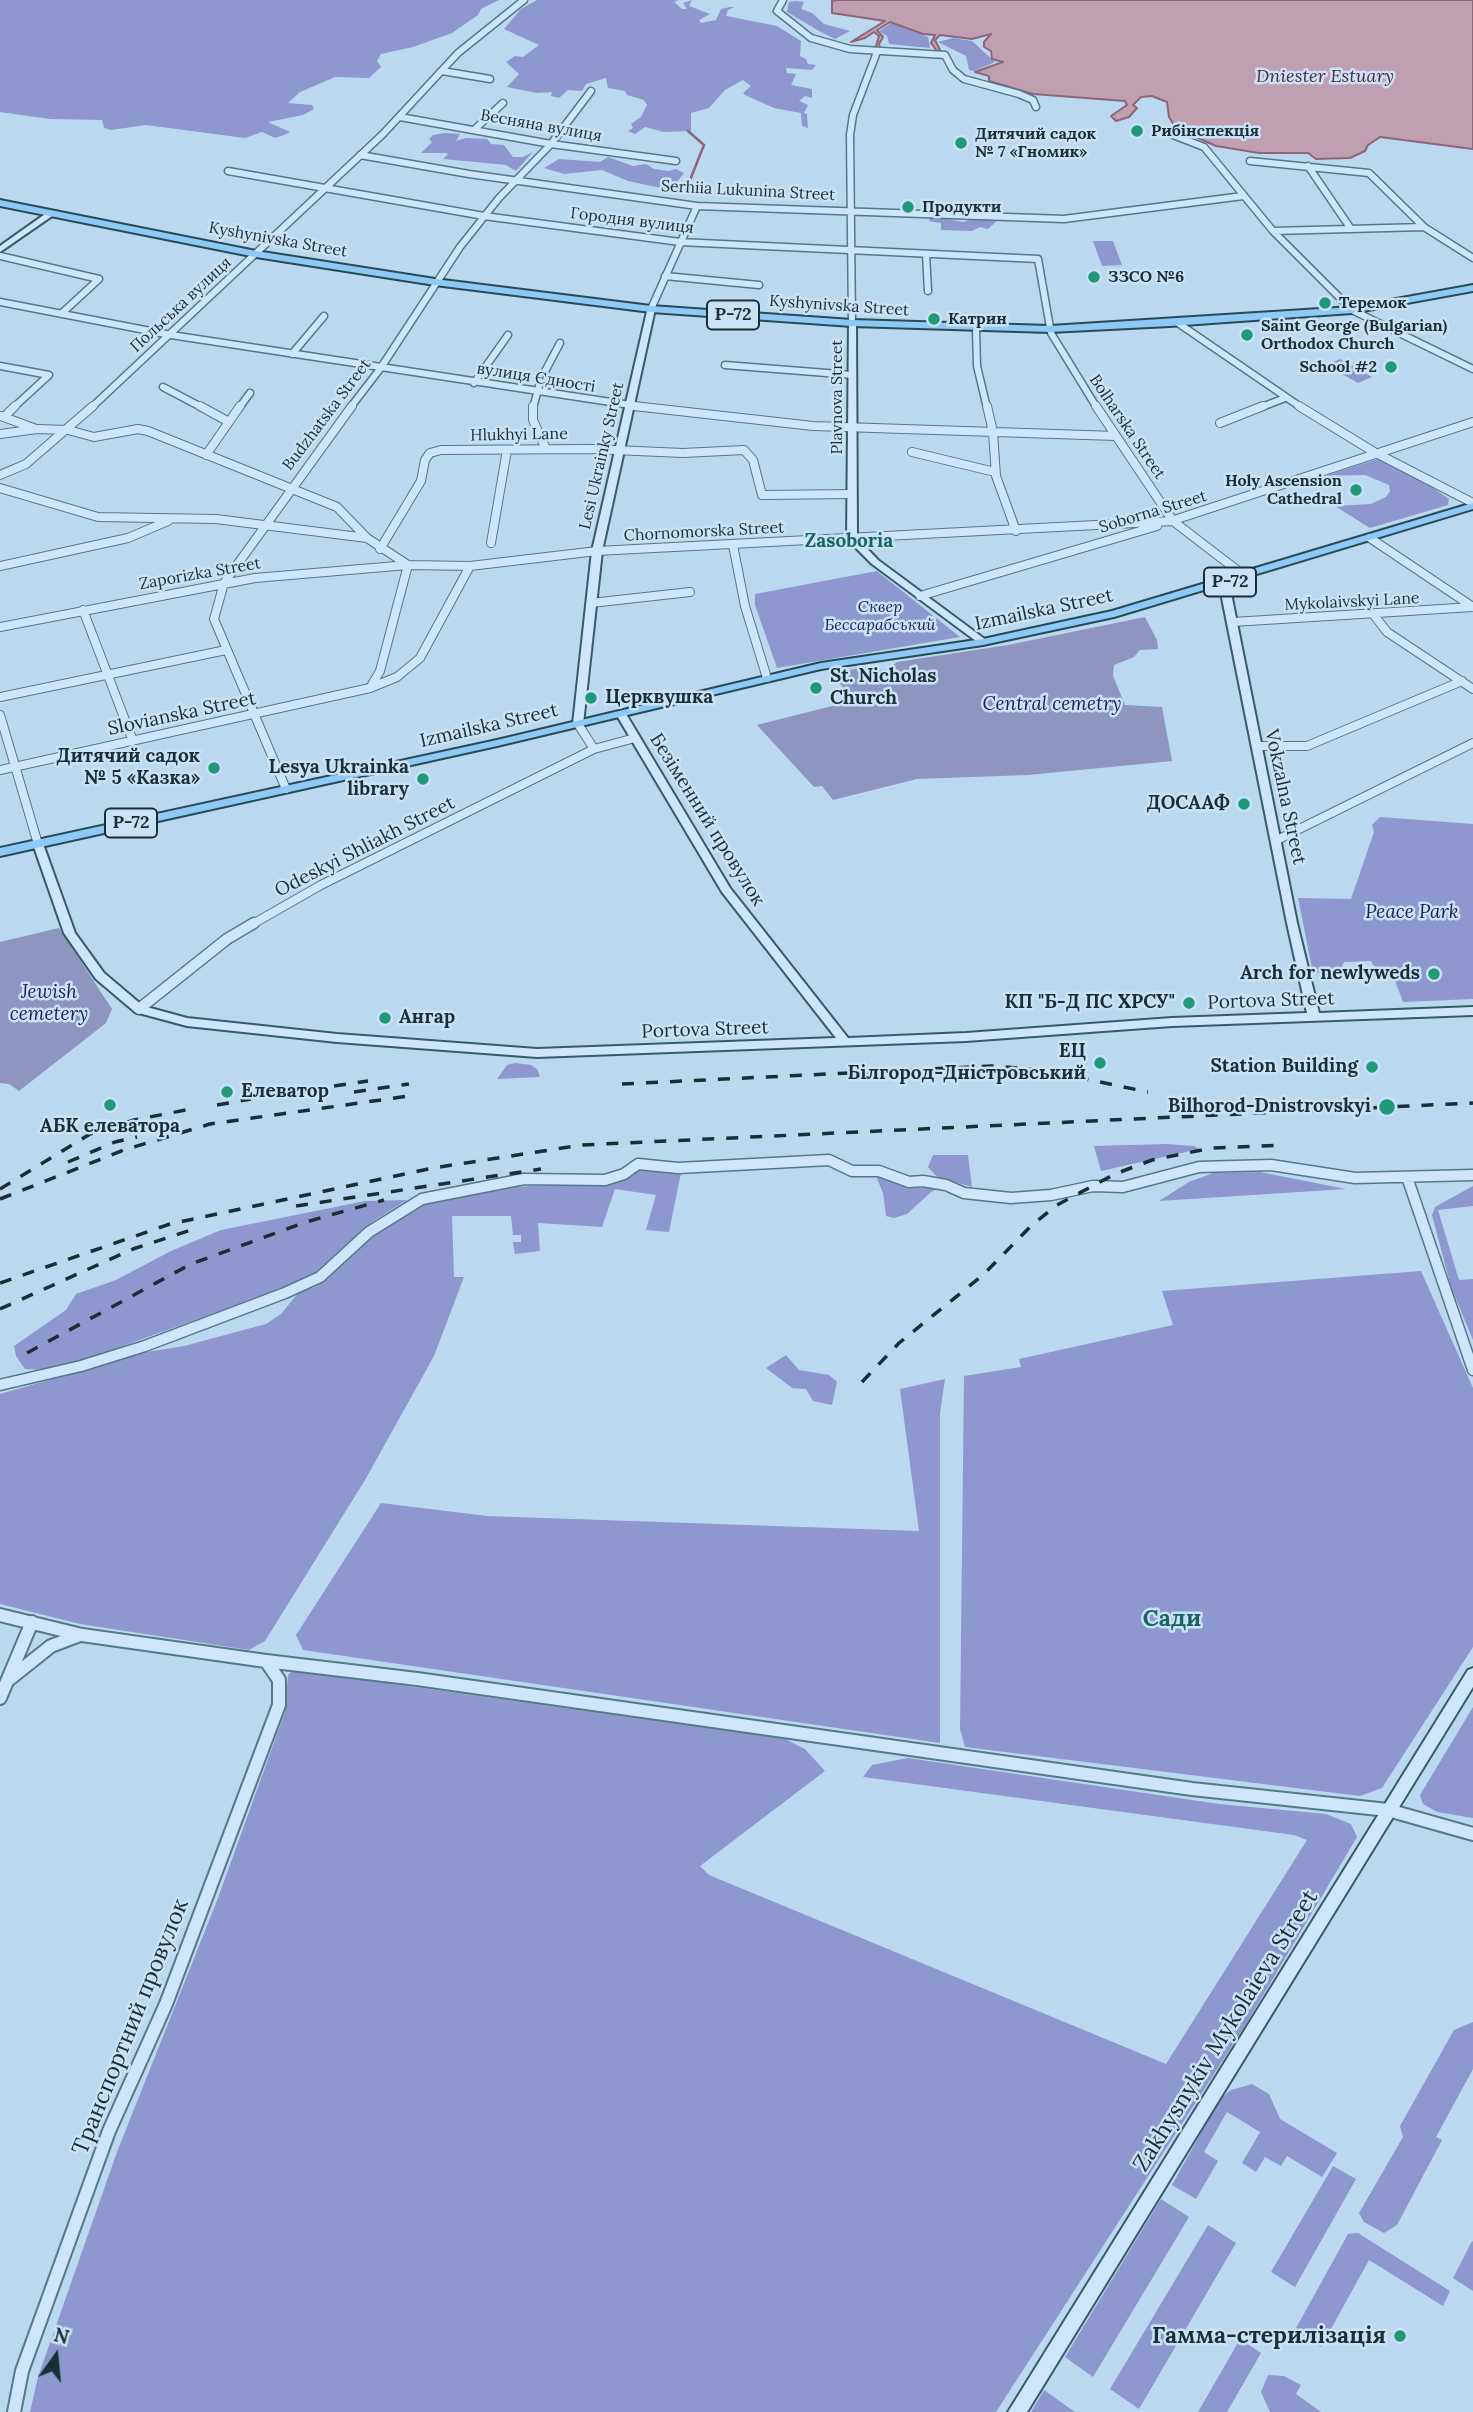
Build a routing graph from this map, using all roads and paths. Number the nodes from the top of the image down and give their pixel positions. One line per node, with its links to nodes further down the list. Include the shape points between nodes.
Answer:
1 (524, 0): 4 (street, Польська вулиця)
2 (783, 0): 3 (street, via 776,11 811,38)
3 (877, 52): 8 (street, via 945,55 964,79 1018,94 1033,100); 23 (street, Plavnova Street, via 853,115)
4 (442, 71): 5 (street); 9 (street, Польська вулиця)
5 (490, 79)
6 (591, 91): 12 (street, Budzhatska Street)
7 (503, 103): 10 (street)
8 (1036, 107)
9 (400, 117): 10 (street, Весняна вулиця); 13 (street, Польська вулиця)
10 (476, 128): 12 (street, Весняна вулиця)
11 (1160, 131): 20 (street, via 1204,147)
12 (551, 144): 14 (street, Весняна вулиця); 18 (street, Budzhatska Street)
13 (360, 155): 18 (street, Serhiia Lukunina Street); 19 (street, Польська вулиця)
14 (676, 161)
15 (1250, 161): 16 (street)
16 (1308, 166): 26 (street, via 1373,175); 27 (street)
17 (228, 171): 19 (street, Городня вулиця)
18 (515, 181): 22 (street, Serhiia Lukunina Street); 25 (street, Budzhatska Street)
19 (323, 190): 25 (street, Городня вулиця); 32 (street, Польська вулиця)
20 (1243, 196): 23 (street, Serhiia Lukunina Street, via 1054,219); 28 (street)
21 (0, 203): 24 (main road, Kyshynivska Street / Р-72)
22 (697, 206): 23 (street, Serhiia Lukunina Street); 29 (street, Lesi Ukrainky Street)
23 (849, 210): 31 (street, Plavnova Street)
24 (51, 214): 30 (street); 32 (main road, Kyshynivska Street / Р-72)
25 (484, 216): 29 (street, Городня вулиця); 38 (street, Budzhatska Street)
26 (1424, 227): 27 (street); 35 (street)
27 (1351, 229): 28 (street)
28 (1273, 230): 44 (street)
29 (680, 242): 31 (street, Городня вулиця); 37 (street, Lesi Ukrainky Street)
30 (0, 250)
31 (850, 251): 33 (street, Городня вулиця); 47 (street, Plavnova Street)
32 (256, 254): 38 (main road, Kyshynivska Street / Р-72); 51 (street, Польська вулиця)
33 (926, 254): 36 (street, Городня вулиця); 41 (street)
34 (0, 256): 45 (street, via 99,279)
35 (1473, 258)
36 (1038, 259): 50 (street, Bolharska Street)
37 (665, 276): 39 (street); 43 (street, Lesi Ukrainky Street)
38 (435, 282): 43 (main road, Kyshynivska Street / Р-72); 57 (street, Budzhatska Street)
39 (759, 285)
40 (1473, 288): 44 (main road, Kyshynivska Street / Р-72)
41 (928, 291)
42 (0, 302): 45 (street, вулиця Єдності)
43 (651, 309): 47 (main road, Kyshynivska Street / Р-72); 65 (street, Lesi Ukrainky Street)
44 (1352, 310): 48 (main road, Kyshynivska Street / Р-72); 58 (street)
45 (61, 314): 51 (street, вулиця Єдності)
46 (324, 316): 54 (street)
47 (852, 323): 49 (main road, Kyshynivska Street / Р-72); 59 (street, Plavnova Street)
48 (1178, 323): 50 (main road, Kyshynivska Street / Р-72); 64 (street)
49 (976, 329): 50 (main road, Kyshynivska Street / Р-72); 73 (street, via 977,366)
50 (1050, 329): 75 (street, Bolharska Street)
51 (171, 335): 54 (street, вулиця Єдності); 72 (street, Польська вулиця)
52 (508, 335): 60 (street)
53 (560, 343): 62 (street)
54 (292, 355): 57 (street, вулиця Єдності)
55 (725, 365): 59 (street)
56 (0, 366): 66 (street, via 49,375)
57 (380, 369): 60 (street, вулиця Єдності); 85 (street, Budzhatska Street)
58 (1473, 369)
59 (852, 375): 70 (street, Plavnova Street)
60 (474, 383): 62 (street, вулиця Єдності)
61 (163, 387): 67 (street)
62 (536, 392): 65 (street, вулиця Єдності); 76 (street, via 533,420)
63 (250, 393): 67 (street)
64 (1286, 398): 69 (street); 81 (street)
65 (630, 406): 70 (street, вулиця Єдності); 78 (street, Lesi Ukrainky Street)
66 (2, 417): 71 (street)
67 (229, 422): 80 (street)
68 (1473, 422): 81 (street, Soborna Street)
69 (1220, 423)
70 (854, 427): 73 (street, вулиця Єдності); 86 (street, Plavnova Street)
71 (37, 429): 72 (street, Chornomorska Street); 74 (street)
72 (68, 430): 80 (street, Chornomorska Street, via 94,437 138,429); 83 (street, Польська вулиця, via 26,464)
73 (993, 432): 75 (street, вулиця Єдності); 82 (street)
74 (0, 434)
75 (1116, 436): 89 (street, Bolharska Street)
76 (546, 449): 77 (street, Hlukhyi Lane); 78 (street, Hlukhyi Lane)
77 (507, 450): 95 (street); 97 (street, Hlukhyi Lane, via 430,453 421,481)
78 (619, 451): 86 (street, Hlukhyi Lane, via 744,450 753,460 762,495); 98 (street, Lesi Ukrainky Street)
79 (912, 452): 82 (street)
80 (206, 454): 85 (street, Chornomorska Street)
81 (1379, 455): 87 (street); 89 (street, Soborna Street)
82 (995, 472): 91 (street)
83 (0, 475)
84 (0, 488): 88 (street, via 98,517)
85 (290, 488): 90 (street, Budzhatska Street); 92 (street, Chornomorska Street, via 338,507)
86 (852, 495): 94 (street, Plavnova Street)
87 (1473, 505): 93 (main road, Izmailska Street / Р-72)
88 (170, 520): 90 (street, via 216,519); 100 (street, via 128,538)
89 (1173, 521): 91 (street, Chornomorska Street); 102 (street, Bolharska Street); 106 (street, Soborna Street)
90 (263, 527): 92 (street); 103 (street, Budzhatska Street)
91 (1016, 531): 94 (street, Chornomorska Street)
92 (367, 538): 97 (street, Chornomorska Street)
93 (1370, 538): 102 (main road, Izmailska Street / Р-72); 108 (street)
94 (852, 539): 96 (street, Chornomorska Street); 106 (street)
95 (492, 543)
96 (733, 545): 98 (street, Chornomorska Street); 116 (street)
97 (380, 549): 99 (street, Chornomorska Street)
98 (597, 551): 101 (street, Chornomorska Street); 107 (street, Lesi Ukrainky Street)
99 (408, 565): 101 (street, Chornomorska Street); 103 (street, Zaporizka Street, via 317,570); 118 (street, via 380,671)
100 (0, 566)
101 (470, 566): 118 (street, Slovianska Street, via 420,658 397,677)
102 (1246, 577): 104 (main road, Izmailska Street / Р-72)
103 (224, 583): 109 (street, Zaporizka Street); 114 (street, Budzhatska Street, via 214,619)
104 (1224, 583): 111 (street, Vokzalna Street); 113 (main road, Izmailska Street / Р-72, via 1114,614)
105 (690, 592): 107 (street)
106 (920, 596): 113 (street)
107 (591, 603): 124 (street, Lesi Ukrainky Street)
108 (1473, 607): 110 (street, Mykolaivskyi Lane)
109 (83, 610): 112 (street, Zaporizka Street); 115 (street)
110 (1374, 615): 111 (street, Mykolaivskyi Lane); 117 (street, via 1387,632)
111 (1233, 622): 128 (street, Vokzalna Street)
112 (0, 627)
113 (983, 642): 116 (main road, Izmailska Street / Р-72)
114 (226, 650): 115 (street); 123 (street, Budzhatska Street)
115 (108, 675): 120 (street); 126 (street)
116 (767, 678): 121 (main road, Izmailska Street / Р-72)
117 (1462, 681): 119 (street); 128 (street, via 1307,747)
118 (370, 688): 123 (street, Slovianska Street)
119 (1473, 689)
120 (0, 697)
121 (621, 714): 124 (main road, Izmailska Street / Р-72); 125 (street, Безіменний провулок)
122 (0, 715): 130 (street)
123 (254, 715): 126 (street, Slovianska Street); 132 (street, Budzhatska Street)
124 (578, 724): 129 (street); 132 (main road, Izmailska Street / Р-72)
125 (635, 738): 129 (street, Odeskyi Shliakh Street); 139 (street, Безіменний провулок, via 726,890)
126 (133, 741): 130 (street, Slovianska Street)
127 (1473, 743): 133 (street)
128 (1256, 746): 133 (street, Vokzalna Street)
129 (594, 749): 136 (street, Odeskyi Shliakh Street, via 321,886 227,939)
130 (16, 766): 131 (street, Slovianska Street); 134 (street)
131 (0, 770)
132 (286, 789): 134 (main road, Izmailska Street / Р-72)
133 (1277, 839): 138 (street, Vokzalna Street)
134 (38, 844): 135 (main road, Izmailska Street / Р-72); 136 (street, Portova Street, via 70,933 83,955)
135 (0, 852)
136 (139, 1009): 139 (street, Portova Street, via 187,1022 537,1053)
137 (1473, 1011): 138 (street, Portova Street)
138 (1314, 1017): 139 (street, Portova Street)
139 (845, 1042)
140 (1473, 1175): 141 (street)
141 (1408, 1177): 142 (street); 143 (street, via 1355,1178 1271,1164 1199,1167 1122,1187 1093,1186 1011,1198 909,1182 879,1171 852,1171 830,1160 678,1168 638,1164 605,1180 501,1182 422,1199 369,1232 320,1277 285,1293 145,1346)
142 (1473, 1370)
143 (0, 1385)
144 (0, 1615): 145 (street)
145 (32, 1622): 146 (street); 149 (street)
146 (82, 1634): 147 (street); 149 (street, via 51,1646)
147 (266, 1661): 151 (street, via 1178,1788); 153 (street, Транспортний провулок, via 279,1680 279,1705 170,1993 109,2131 22,2371)
148 (1473, 1674): 151 (street, Zakhysnykiv Mykolaieva Street)
149 (7, 1681): 150 (street)
150 (0, 1698)
151 (1388, 1810): 152 (street); 154 (street, Zakhysnykiv Mykolaieva Street)
152 (1473, 1834)
153 (14, 2412)
154 (1017, 2412)

